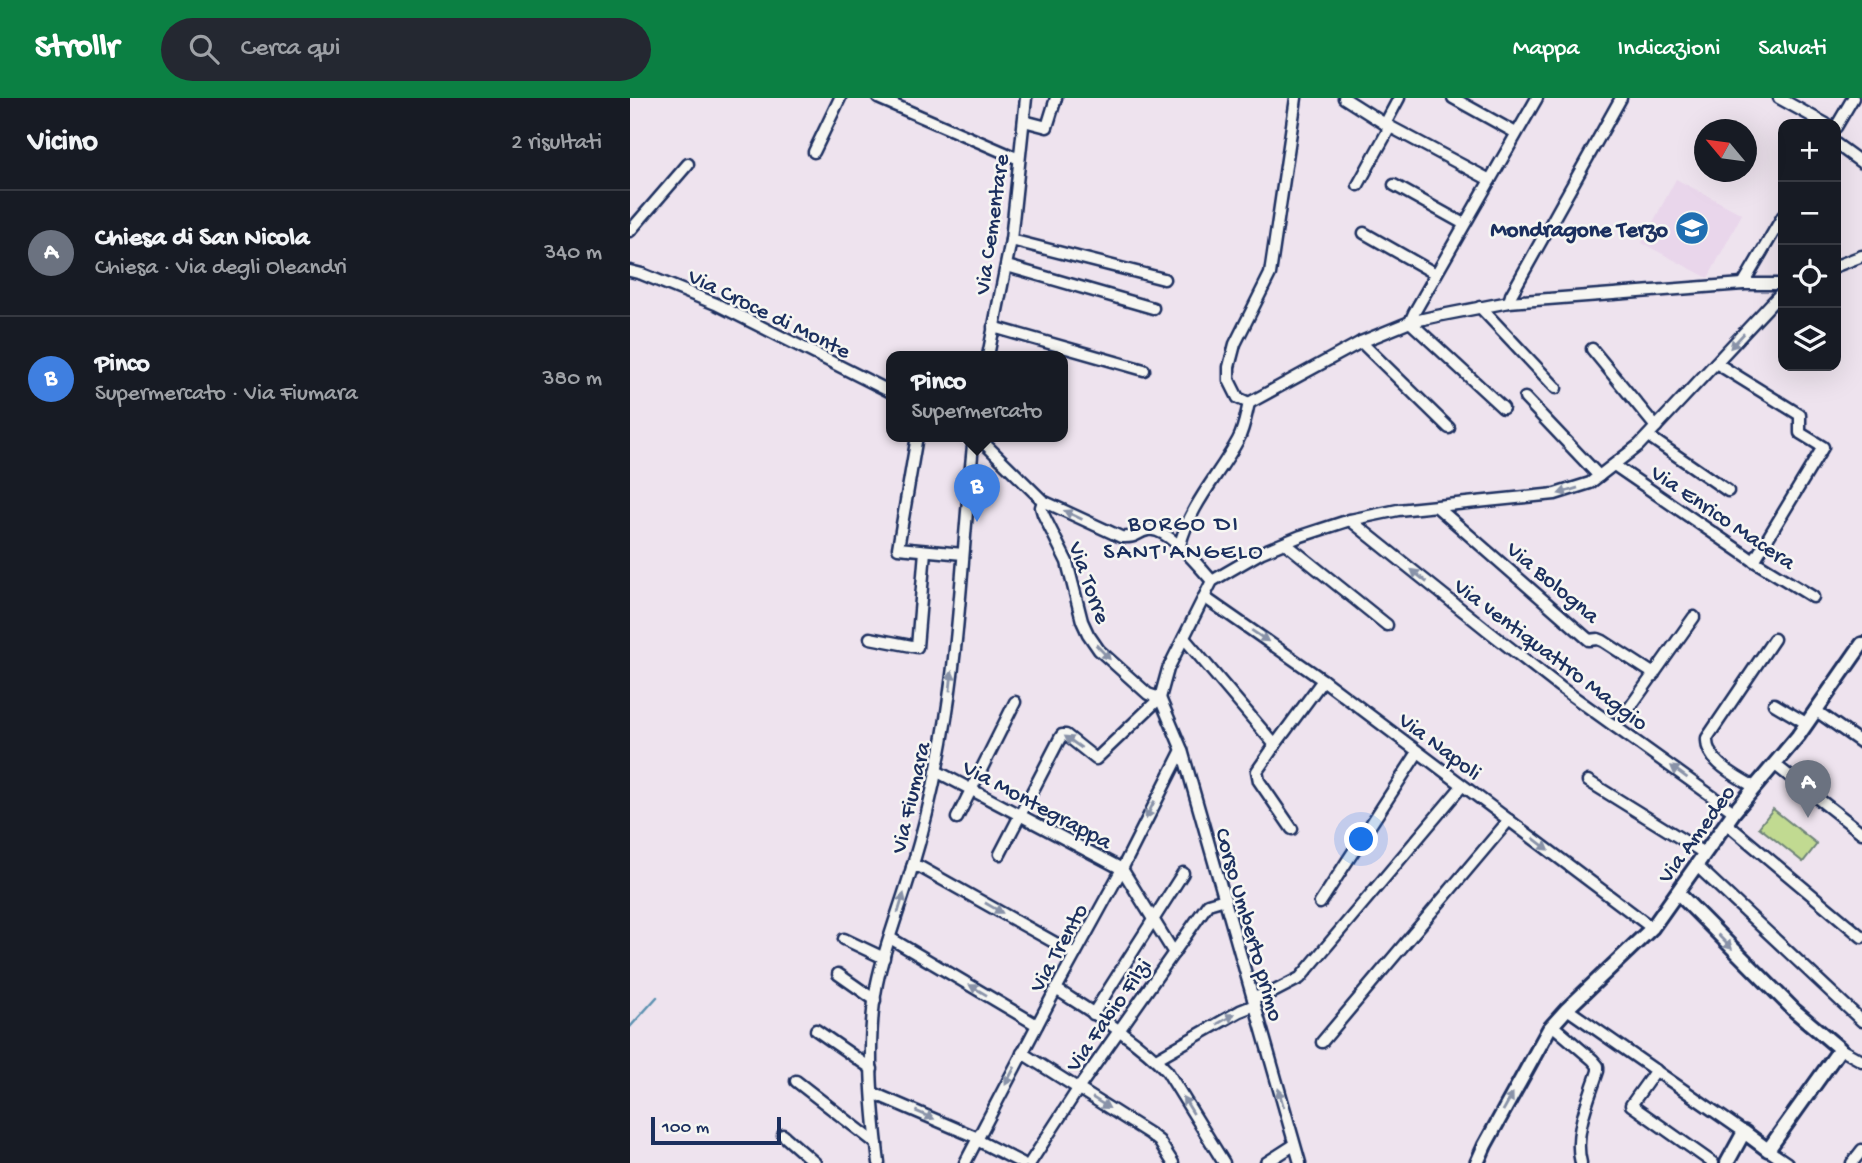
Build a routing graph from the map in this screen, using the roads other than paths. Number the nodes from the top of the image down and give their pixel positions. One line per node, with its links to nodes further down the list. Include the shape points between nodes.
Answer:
1 (841, 98): 19 (street)
2 (878, 98): 20 (street)
3 (1026, 98): 15 (street, Via Cementare)
4 (1056, 98): 15 (street, via 1047,127)
5 (1296, 98): 53 (street, via 1270,274 1235,344 1229,367 1229,380 1238,398)
6 (1344, 98): 16 (street)
7 (1399, 98): 16 (street)
8 (1453, 98): 17 (street)
9 (1536, 98): 17 (street)
10 (1621, 98): 40 (street)
11 (1779, 98): 13 (street)
12 (1853, 98): 14 (street)
13 (1817, 119)
14 (1841, 119)
15 (1024, 121): 20 (street, Via Cementare)
16 (1388, 126): 23 (street); 24 (street)
17 (1516, 133): 23 (street)
18 (1841, 148): 21 (street)
19 (814, 152)
20 (1019, 159): 30 (street, Via Cementare)
21 (1862, 163)
22 (688, 164): 28 (street)
23 (1490, 180): 26 (street)
24 (1358, 185)
25 (1394, 186): 26 (street)
26 (1464, 224): 35 (street)
27 (1778, 224): 37 (street)
28 (630, 231)
29 (1364, 233): 35 (street)
30 (1011, 240): 33 (street, Via Cementare); 36 (street)
31 (1862, 256): 32 (street)
32 (1841, 264)
33 (1007, 266): 42 (street); 44 (street, Via Cementare)
34 (630, 271): 51 (street, Via Croce di Monte, via 716,304)
35 (1436, 274): 43 (street)
36 (1164, 279)
37 (1743, 284): 38 (street); 40 (street)
38 (1778, 284)
39 (1778, 296): 48 (street, one-way to 48)
40 (1509, 302): 41 (street)
41 (1480, 307): 43 (street); 50 (street)
42 (1153, 308)
43 (1410, 322): 45 (street); 54 (street)
44 (993, 327): 47 (street, Via Cementare); 49 (street)
45 (1361, 342): 53 (street); 56 (street)
46 (1592, 349): 55 (street)
47 (989, 351)
48 (1716, 363): 55 (street); 71 (street, via 1800,415 1800,433 1823,447)
49 (1144, 370)
50 (1556, 388)
51 (886, 389)
52 (1525, 398): 62 (street)
53 (1249, 402): 68 (street, via 1239,438 1205,490)
54 (1503, 408)
55 (1656, 427): 57 (street)
56 (1448, 428)
57 (1648, 436): 61 (street); 63 (street)
58 (916, 442): 69 (street, via 898,548)
59 (974, 442): 70 (street, Via Fiumara)
60 (981, 442): 64 (street, Via Torre)
61 (1614, 465): 62 (street); 71 (street, Via Enrico Macera)
62 (1599, 476): 65 (street, one-way to 65, via 1555,494)
63 (1728, 491)
64 (1043, 501): 68 (street, one-way to 64, via 1151,529 1132,538 1121,537); 83 (street, Via Torre, one-way to 83, via 1043,514 1067,562 1088,634 1099,650 1149,694)
65 (1437, 506): 66 (street); 81 (street, Via Bologna, via 1589,639 1603,641)
66 (1350, 520): 67 (street); 88 (street, Via ventiquattro Maggio, one-way to 66, via 1497,639)
67 (1284, 543): 72 (street); 76 (street)
68 (1180, 545): 72 (street)
69 (925, 551): 70 (street); 77 (street, via 917,647)
70 (962, 554): 94 (street, Via Fiumara, one-way to 70, via 950,689)
71 (1754, 561): 74 (street, Via Enrico Macera)
72 (1212, 581): 73 (street)
73 (1204, 597): 78 (street); 82 (street, Via Napoli, one-way to 82)
74 (1813, 597)
75 (1694, 617): 81 (street)
76 (1387, 625)
77 (870, 638)
78 (1185, 638): 83 (street, via 1168,669); 90 (street)
79 (1774, 639): 97 (street, via 1707,738 1716,762)
80 (1862, 644): 86 (street, Via Amedeo)
81 (1654, 674): 88 (street)
82 (1324, 680): 90 (street); 92 (street, Via Napoli)
83 (1160, 698): 91 (street, Corso Umberto primo); 100 (street, one-way to 100, via 1096,759 1062,735)
84 (1015, 702): 98 (street)
85 (1774, 704): 87 (street)
86 (1815, 710): 87 (street, Via Amedeo); 89 (street)
87 (1806, 723): 93 (street, Via Amedeo)
88 (1616, 727): 99 (street, Via ventiquattro Maggio, one-way to 88)
89 (1862, 743)
90 (1275, 745): 104 (street, via 1257,771 1259,781)
91 (1182, 750): 110 (street, Via Trento, one-way to 110); 113 (street, Corso Umberto primo)
92 (1418, 752): 96 (street, Via Napoli); 114 (street)
93 (1774, 764): 97 (street, Via Amedeo); 105 (street)
94 (936, 771): 98 (street, Via Montegrappa); 109 (street, Via Fiumara)
95 (1588, 781): 106 (street)
96 (1462, 786): 102 (street, Via Napoli); 126 (street, via 1300,978)
97 (1754, 788): 99 (street, Via Amedeo)
98 (972, 789): 100 (street, Via Montegrappa); 101 (street)
99 (1734, 812): 103 (street, Via Amedeo)
100 (1020, 814): 107 (street); 110 (street, Via Montegrappa)
101 (957, 818)
102 (1508, 820): 116 (street, Via Napoli, one-way to 116); 134 (street)
103 (1726, 823): 106 (street, Via Amedeo); 117 (street)
104 (1292, 829)
105 (1862, 833)
106 (1704, 853): 108 (street, Via Amedeo)
107 (1000, 855)
108 (1696, 865): 112 (street, Via Amedeo); 129 (street)
109 (912, 867): 119 (street, Via Fiumara, one-way to 109); 121 (street, one-way to 121, via 920,867)
110 (1122, 869): 115 (street); 121 (street, Via Trento)
111 (1183, 873): 115 (street)
112 (1678, 893): 116 (street, Via Amedeo); 135 (street, one-way to 135, via 1795,1012)
113 (1225, 899): 120 (street, Via Fabio Filzi, via 1208,905); 126 (street, Corso Umberto primo)
114 (1320, 903)
115 (1153, 920): 120 (street); 128 (street)
116 (1652, 928): 127 (street, Via Amedeo)
117 (1862, 937)
118 (844, 939): 122 (street)
119 (890, 939): 122 (street, Via Fiumara); 130 (street, one-way to 119)
120 (1174, 953): 133 (street, Via Fabio Filzi)
121 (1075, 954): 124 (street, Via Trento)
122 (884, 958): 125 (street, Via Fiumara)
123 (838, 974): 125 (street)
124 (1056, 989): 128 (street); 130 (street, Via Trento)
125 (875, 1000): 139 (street, Via Fiumara)
126 (1254, 1002): 137 (street, one-way to 126); 148 (street, Corso Umberto primo, one-way to 126)
127 (1567, 1009): 131 (street, Via Amedeo); 140 (street)
128 (1093, 1014): 133 (street)
129 (1862, 1021)
130 (1037, 1025): 136 (street, Via Trento)
131 (1552, 1025): 160 (street, Via Amedeo, one-way to 131); 161 (street, via 1598,1066 1579,1137)
132 (816, 1030): 139 (street)
133 (1119, 1032): 137 (street); 142 (street, Via Fabio Filzi)
134 (1322, 1042)
135 (1840, 1049): 138 (street); 149 (street)
136 (1022, 1053): 142 (street); 146 (street, Via Trento, one-way to 146)
137 (1156, 1059): 157 (street, one-way to 137)
138 (1862, 1061)
139 (872, 1069): 143 (street, Via Fiumara)
140 (1656, 1070): 144 (street); 162 (street, via 1631,1105)
141 (796, 1081): 147 (street)
142 (1078, 1089): 155 (street, Via Fabio Filzi); 156 (street, one-way to 156, via 1158,1140)
143 (873, 1093): 146 (street, one-way to 146); 147 (street, Via Fiumara)
144 (1744, 1132): 149 (street); 163 (street)
145 (783, 1135): 151 (street)
146 (977, 1139): 153 (street, Via Trento); 154 (street)
147 (877, 1144): 152 (street, Via Fiumara)
148 (1294, 1145): 158 (street); 159 (street, Corso Umberto primo)
149 (1768, 1150): 164 (street)
150 (1862, 1150): 165 (street)
151 (815, 1163)
152 (879, 1163)
153 (965, 1163)
154 (1022, 1163)
155 (1030, 1163)
156 (1173, 1163)
157 (1224, 1163)
158 (1266, 1163)
159 (1300, 1163)
160 (1477, 1163)
161 (1581, 1163)
162 (1713, 1163)
163 (1727, 1163)
164 (1787, 1163)
165 (1853, 1163)

